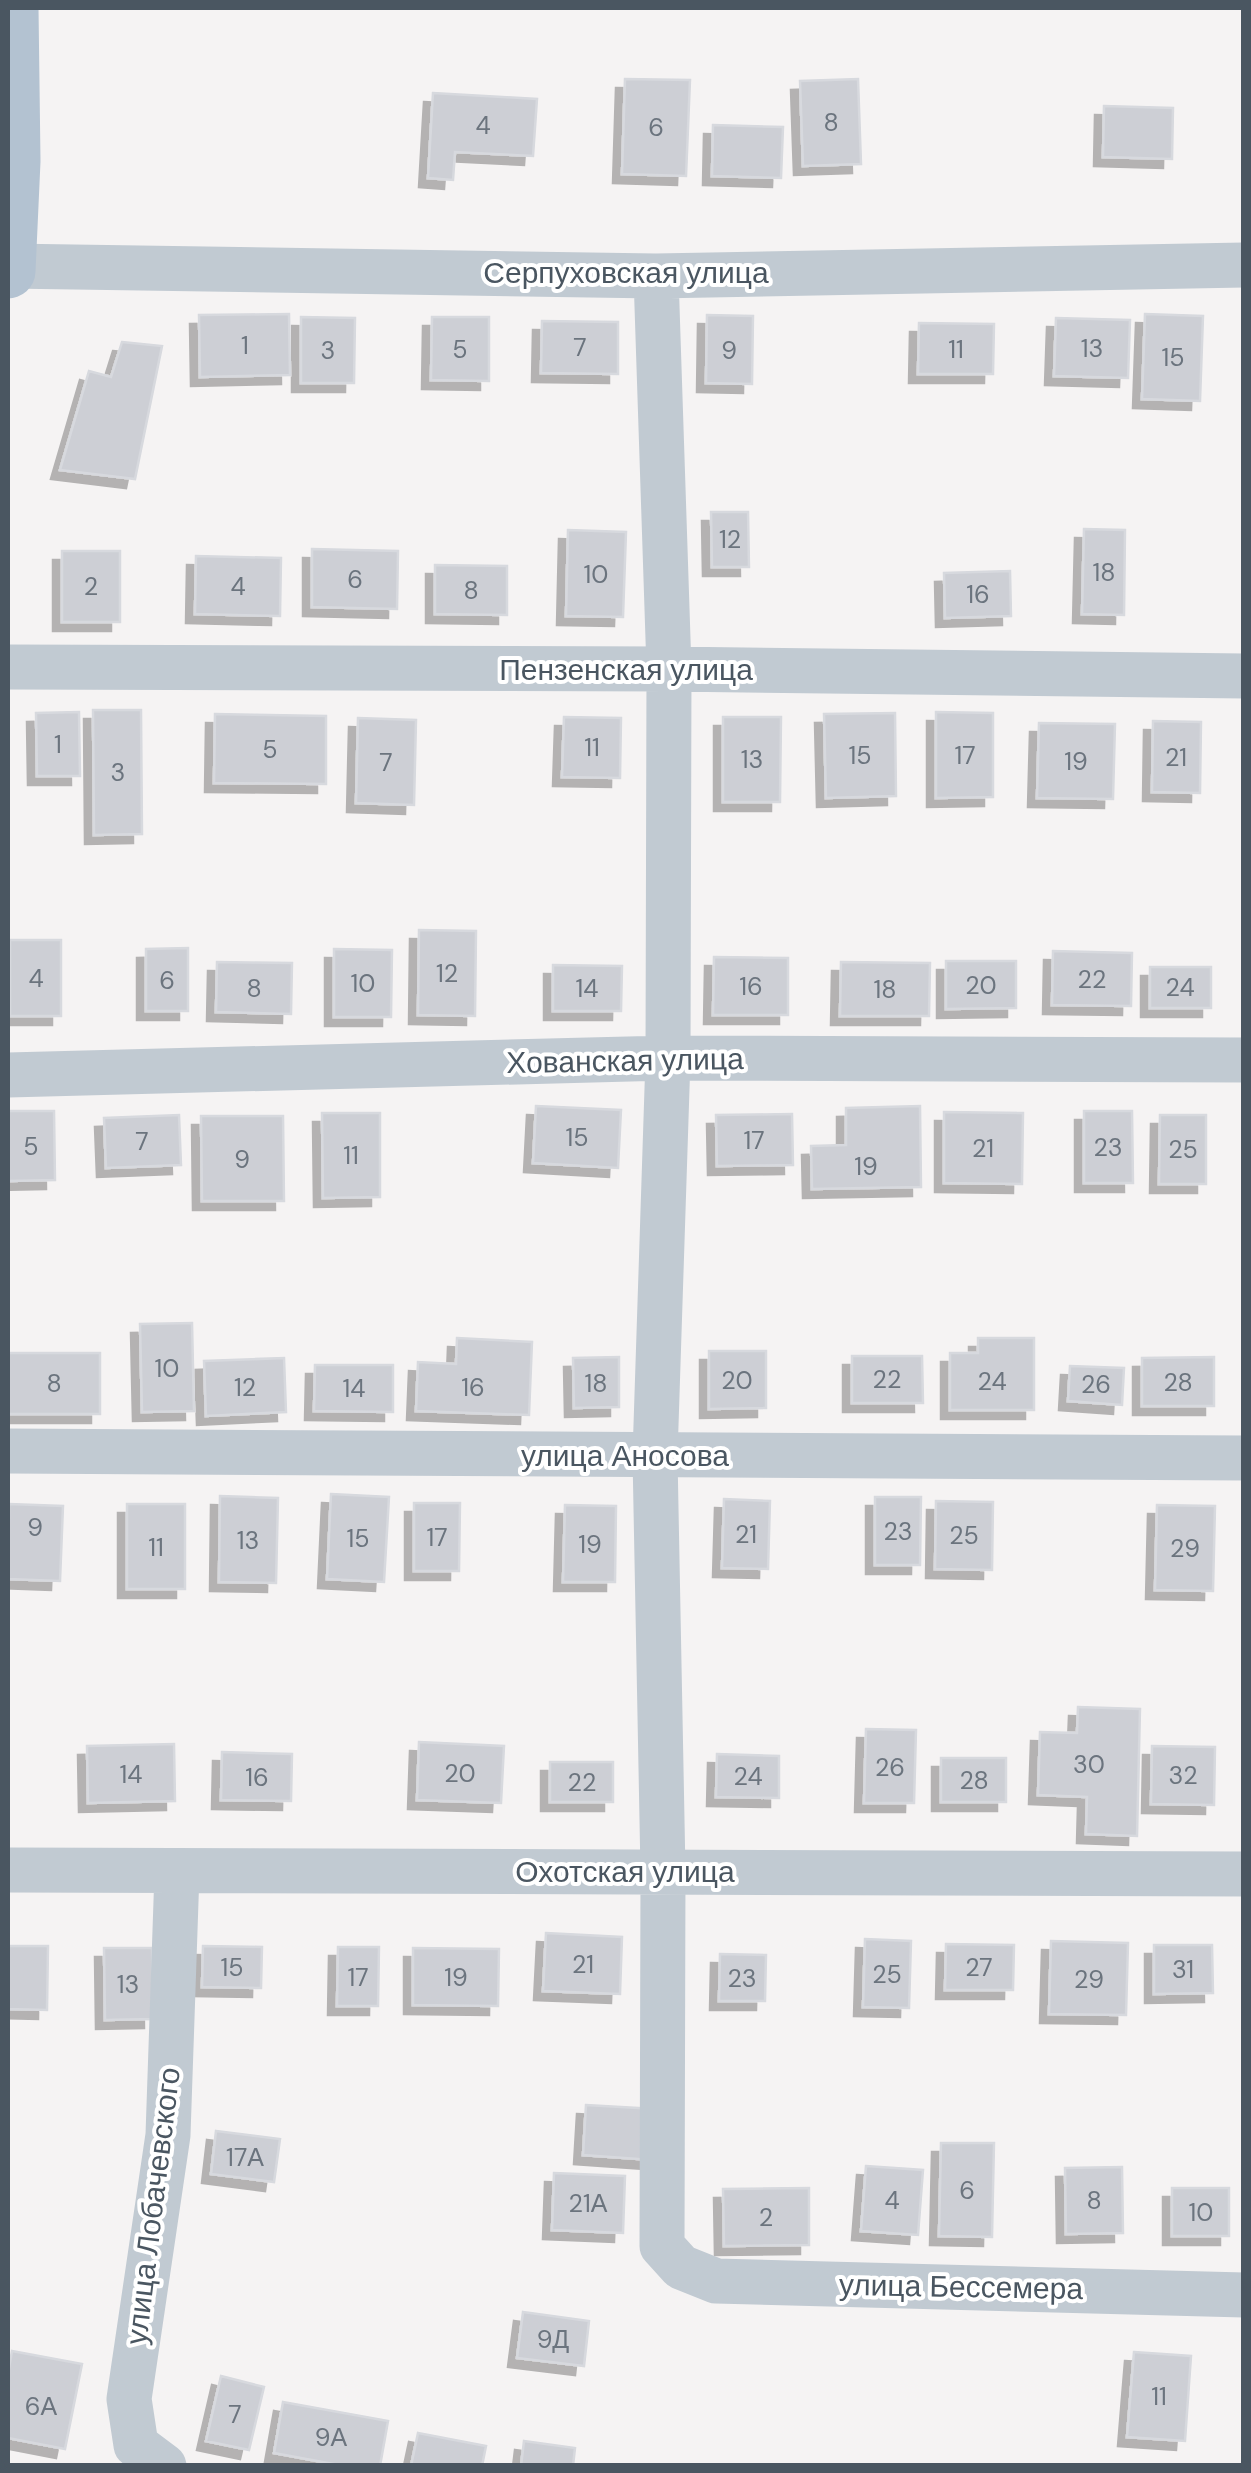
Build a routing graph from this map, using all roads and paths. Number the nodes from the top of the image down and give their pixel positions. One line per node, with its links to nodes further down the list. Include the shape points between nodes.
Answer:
1 (11, 8): 3 (main road)
2 (1244, 265): 4 (street, Серпуховская улица)
3 (8, 268): 4 (street, Серпуховская улица)
4 (656, 276): 6 (street)
5 (8, 667): 6 (street, Пензенская улица)
6 (668, 669): 7 (street, Пензенская улица); 8 (street)
7 (1244, 676)
8 (668, 1058): 9 (street, Хованская улица); 10 (street, Хованская улица); 12 (street)
9 (1244, 1060)
10 (8, 1076)
11 (8, 1451): 12 (street, улица Аносова)
12 (655, 1456): 13 (street, улица Аносова); 16 (street)
13 (1244, 1458)
14 (8, 1870): 15 (street, Охотская улица)
15 (177, 1872): 16 (street, Охотская улица); 19 (street, улица Лобачевского, via 168,2134 129,2400 136,2445)
16 (663, 1872): 17 (street, Охотская улица); 18 (street, улица Бессемера, via 662,2246 680,2268 716,2281)
17 (1244, 1874)
18 (1244, 2294)
19 (164, 2466)

